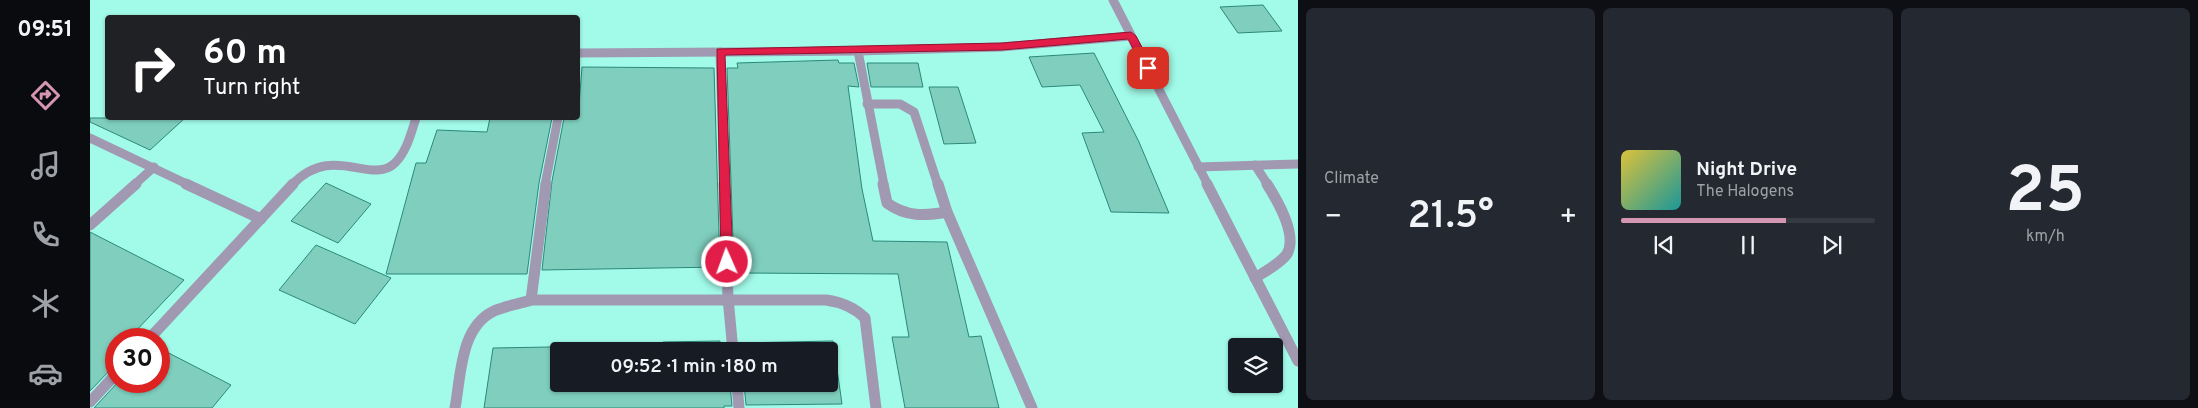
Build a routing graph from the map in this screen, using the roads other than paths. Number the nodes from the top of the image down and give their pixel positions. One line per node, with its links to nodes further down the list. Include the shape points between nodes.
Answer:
1 (1113, 0): 2 (street)
2 (1131, 36): 3 (street, via 1002,47); 13 (street)
3 (858, 51): 4 (street); 6 (street)
4 (720, 52): 5 (street); 18 (street)
5 (580, 53)
6 (867, 104): 14 (street, via 900,104 914,112); 14 (street, via 887,203 904,214 920,216)
7 (415, 120): 15 (street, via 402,154 384,171 345,165 312,169 295,182)
8 (558, 120): 19 (street, via 547,172)
9 (90, 138): 12 (street)
10 (1298, 164): 11 (street)
11 (1255, 165): 13 (street); 17 (street, via 1273,192 1292,233 1288,253)
12 (154, 167): 15 (street); 16 (street)
13 (1198, 167): 17 (street)
14 (947, 212): 29 (street)
15 (261, 219): 20 (street)
16 (90, 225)
17 (1255, 278): 22 (street)
18 (728, 298): 19 (street); 21 (street); 28 (street, via 826,300 841,302 860,313 865,318)
19 (531, 300): 26 (street, via 494,310 478,321 468,338)
20 (159, 328)
21 (733, 342)
22 (1298, 361)
23 (105, 386): 25 (street)
24 (738, 392): 27 (street)
25 (90, 402)
26 (455, 408)
27 (739, 408)
28 (876, 408)
29 (1032, 408)

